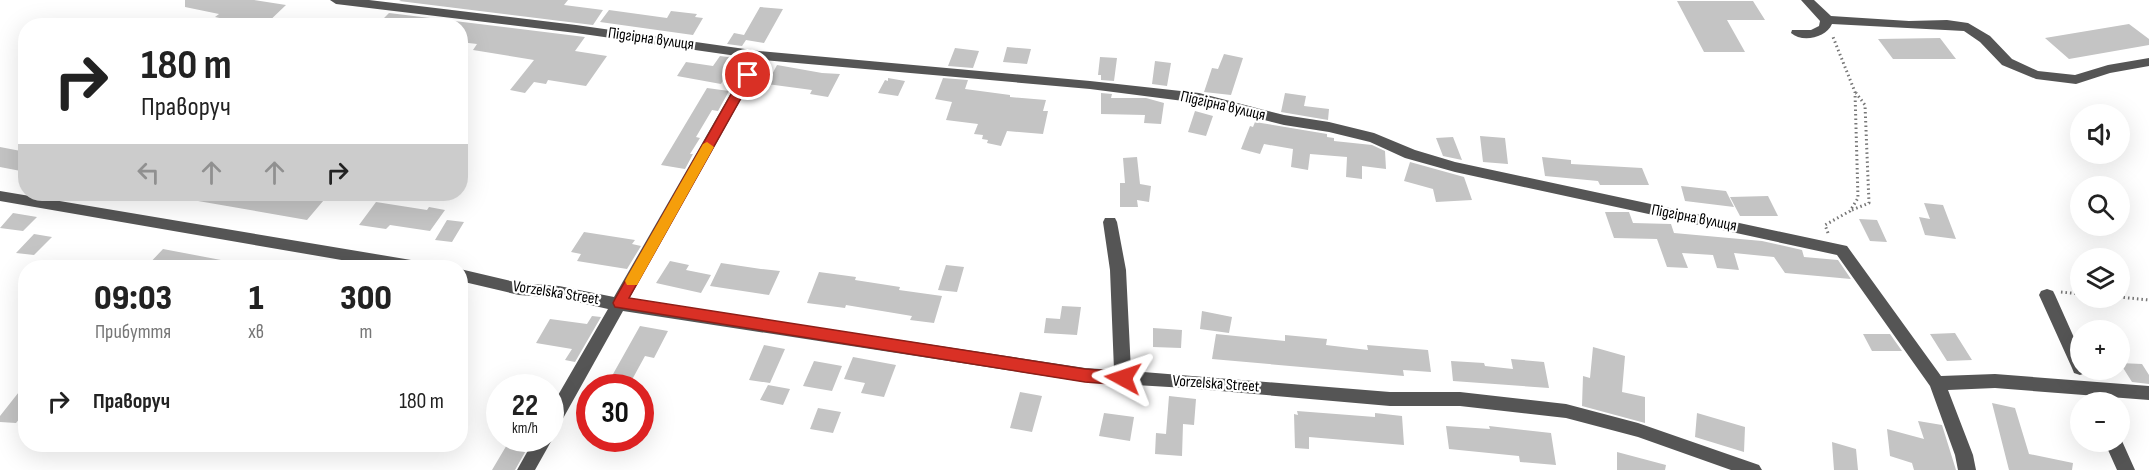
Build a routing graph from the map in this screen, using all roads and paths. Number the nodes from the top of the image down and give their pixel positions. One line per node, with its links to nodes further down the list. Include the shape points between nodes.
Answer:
1 (336, 0): 5 (street, Підгірна вулиця)
2 (1807, 0): 3 (street)
3 (1827, 20): 4 (street, via 1824,28 1813,34); 6 (street, via 1968,27 2007,62 2036,75 2076,80 2108,69); 7 (path)
4 (1797, 33)
5 (759, 54): 13 (street, Підгірна вулиця, via 1199,98 1374,138 1455,168); 19 (street)
6 (2149, 62)
7 (1855, 92): 11 (path, via 1858,198); 11 (path, via 1865,105 1869,203)
8 (0, 195): 9 (street)
9 (18, 198)
10 (35, 201): 14 (street)
11 (1850, 211): 13 (path, via 1825,225)
12 (1110, 222): 21 (street, via 1118,270)
13 (1836, 248): 22 (street, via 1842,250)
14 (376, 260)
15 (468, 277): 19 (street, Vorzelska Street, via 519,289)
16 (2048, 296): 20 (street)
17 (2130, 298): 18 (path)
18 (2149, 300)
19 (620, 303): 21 (street, Vorzelska Street); 26 (street)
20 (2070, 344)
21 (1123, 378): 30 (street, Vorzelska Street, via 1390,399 1460,399 1566,411 1638,430)
22 (1937, 383): 23 (street, via 1995,381); 31 (street)
23 (2072, 392)
24 (2149, 393): 25 (street)
25 (2130, 394)
26 (564, 401)
27 (536, 452): 29 (street)
28 (2118, 452): 32 (street)
29 (526, 470)
30 (1753, 470)
31 (1967, 470)
32 (2126, 470)

